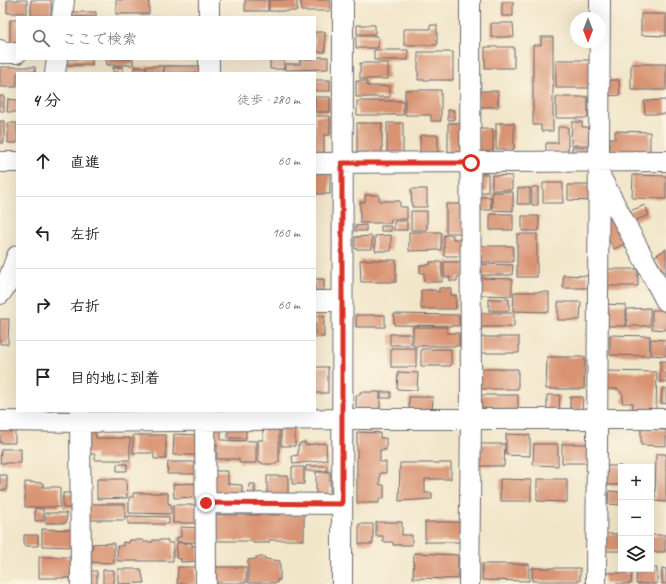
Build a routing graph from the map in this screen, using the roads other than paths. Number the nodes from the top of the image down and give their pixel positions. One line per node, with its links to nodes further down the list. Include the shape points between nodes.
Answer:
1 (64, 0): 6 (street)
2 (209, 0): 7 (street)
3 (343, 0): 18 (street)
4 (470, 0): 19 (street)
5 (600, 0): 20 (street)
6 (62, 16)
7 (209, 16)
8 (0, 50): 9 (street, via 2,53)
9 (16, 53)
10 (57, 60): 12 (street)
11 (209, 60): 13 (street)
12 (55, 72)
13 (209, 72)
14 (666, 161): 20 (street)
15 (0, 162): 16 (street)
16 (16, 162)
17 (316, 163): 18 (street)
18 (342, 163): 19 (street); 24 (street)
19 (471, 163): 20 (street); 30 (street)
20 (599, 168): 25 (street); 31 (street)
21 (16, 259): 22 (street, via 6,286)
22 (0, 294)
23 (316, 301): 24 (street)
24 (342, 301): 28 (street)
25 (666, 301)
26 (205, 416): 27 (street); 28 (street); 33 (street)
27 (80, 417): 32 (street); 35 (street)
28 (341, 419): 30 (street); 34 (street)
29 (666, 419): 31 (street)
30 (471, 420): 31 (street); 38 (street)
31 (597, 420): 39 (street)
32 (0, 421)
33 (206, 503): 34 (street); 36 (street)
34 (342, 504): 37 (street)
35 (81, 584)
36 (206, 584)
37 (342, 584)
38 (469, 584)
39 (596, 584)

